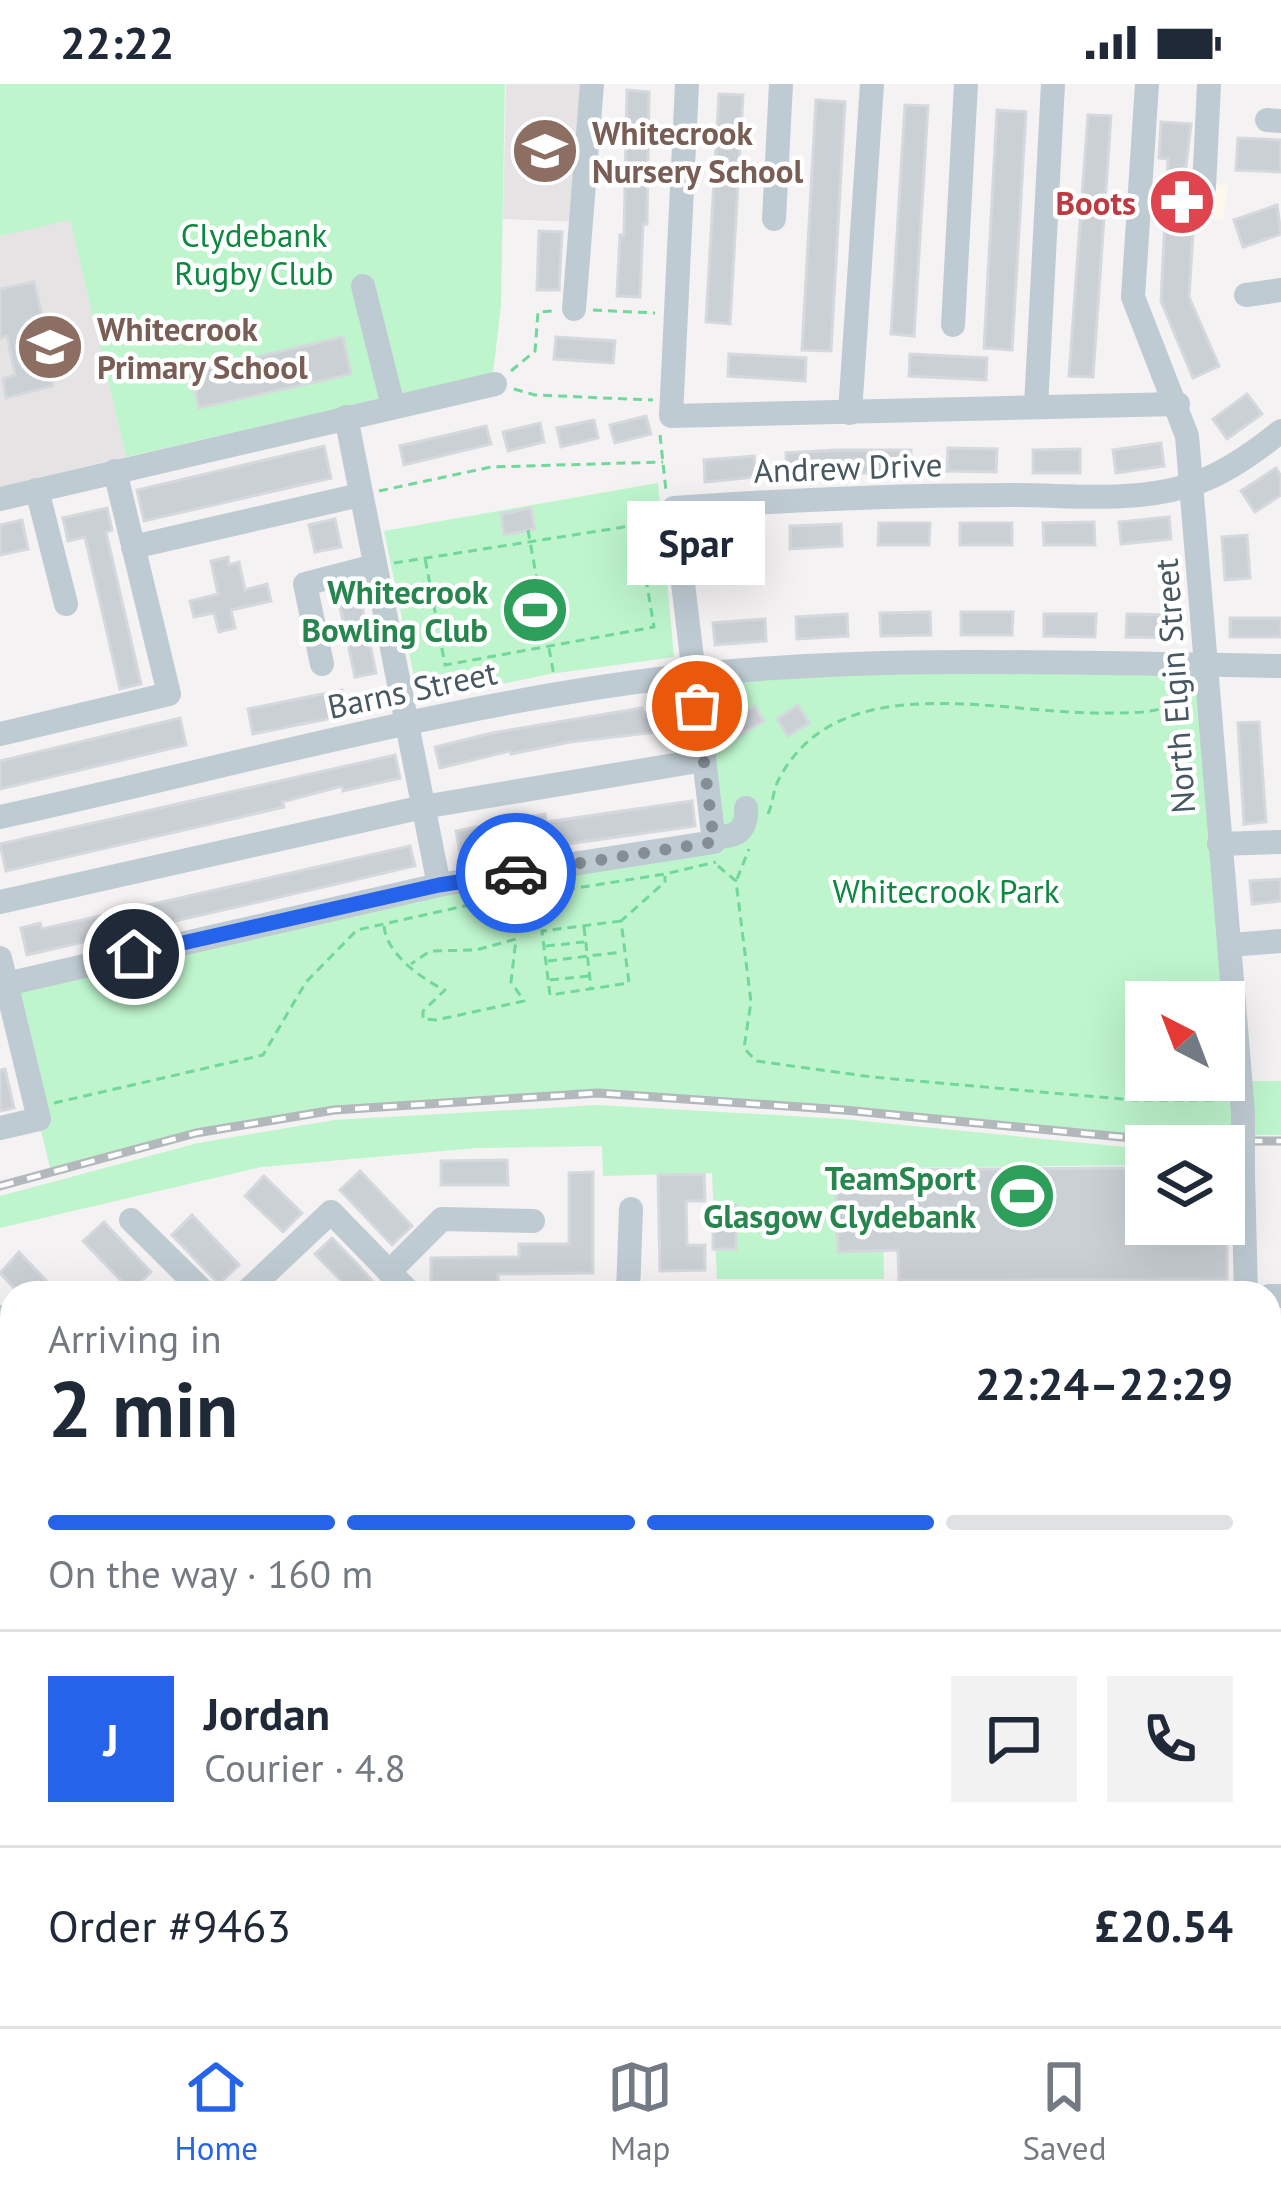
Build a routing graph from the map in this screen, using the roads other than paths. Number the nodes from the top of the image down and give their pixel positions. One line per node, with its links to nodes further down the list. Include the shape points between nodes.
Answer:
1 (592, 84): 14 (street)
2 (687, 84): 20 (street, via 672,408)
3 (781, 84): 10 (street)
4 (872, 84): 20 (street)
5 (965, 84): 15 (street)
6 (1053, 84): 19 (street)
7 (1147, 84): 17 (street, North Elgin Street, via 1133,297)
8 (1209, 84): 9 (street)
9 (1204, 188)
10 (774, 219)
11 (363, 286): 18 (street)
12 (1281, 290): 13 (street)
13 (1246, 295)
14 (574, 309)
15 (953, 325)
16 (495, 383): 18 (street)
17 (1178, 404): 19 (street); 24 (street, North Elgin Street)
18 (394, 406): 21 (street)
19 (1036, 406): 20 (street)
20 (850, 412)
21 (346, 417): 23 (street); 26 (street)
22 (1281, 431): 24 (street, Andrew Drive)
23 (115, 471): 25 (street); 28 (street)
24 (1192, 485): 32 (street, North Elgin Street); 34 (street, Andrew Drive, via 1112,497 674,508)
25 (37, 490): 27 (street); 30 (street)
26 (360, 495): 28 (street); 29 (street)
27 (0, 499)
28 (133, 547): 36 (street, via 169,694)
29 (374, 566): 31 (street, via 305,584); 35 (street)
30 (66, 604)
31 (322, 664)
32 (1205, 665): 33 (street, Barns Street); 34 (street, Barns Street, via 897,663); 42 (street, North Elgin Street)
33 (1281, 666)
34 (692, 675): 35 (street, Barns Street); 37 (street)
35 (406, 722): 38 (street); 40 (street, Barns Street)
36 (0, 734)
37 (704, 760): 38 (street); 43 (street)
38 (423, 807): 44 (street); 45 (street)
39 (756, 814): 43 (street)
40 (0, 818)
41 (1281, 842): 42 (street)
42 (1219, 844): 47 (street, North Elgin Street)
43 (714, 848): 44 (street)
44 (439, 885): 49 (street)
45 (0, 902)
46 (1281, 941): 47 (street)
47 (1230, 945): 59 (street, North Elgin Street, bridge)
48 (0, 958): 49 (street)
49 (6, 984): 50 (street, via 37,1113)
50 (0, 1128)
51 (631, 1209): 58 (street)
52 (131, 1220): 55 (street)
53 (533, 1221): 54 (street, via 442,1219)
54 (389, 1272): 56 (street, via 331,1213); 57 (street)
55 (193, 1281)
56 (258, 1281)
57 (398, 1281)
58 (628, 1281)
59 (1246, 1281)

